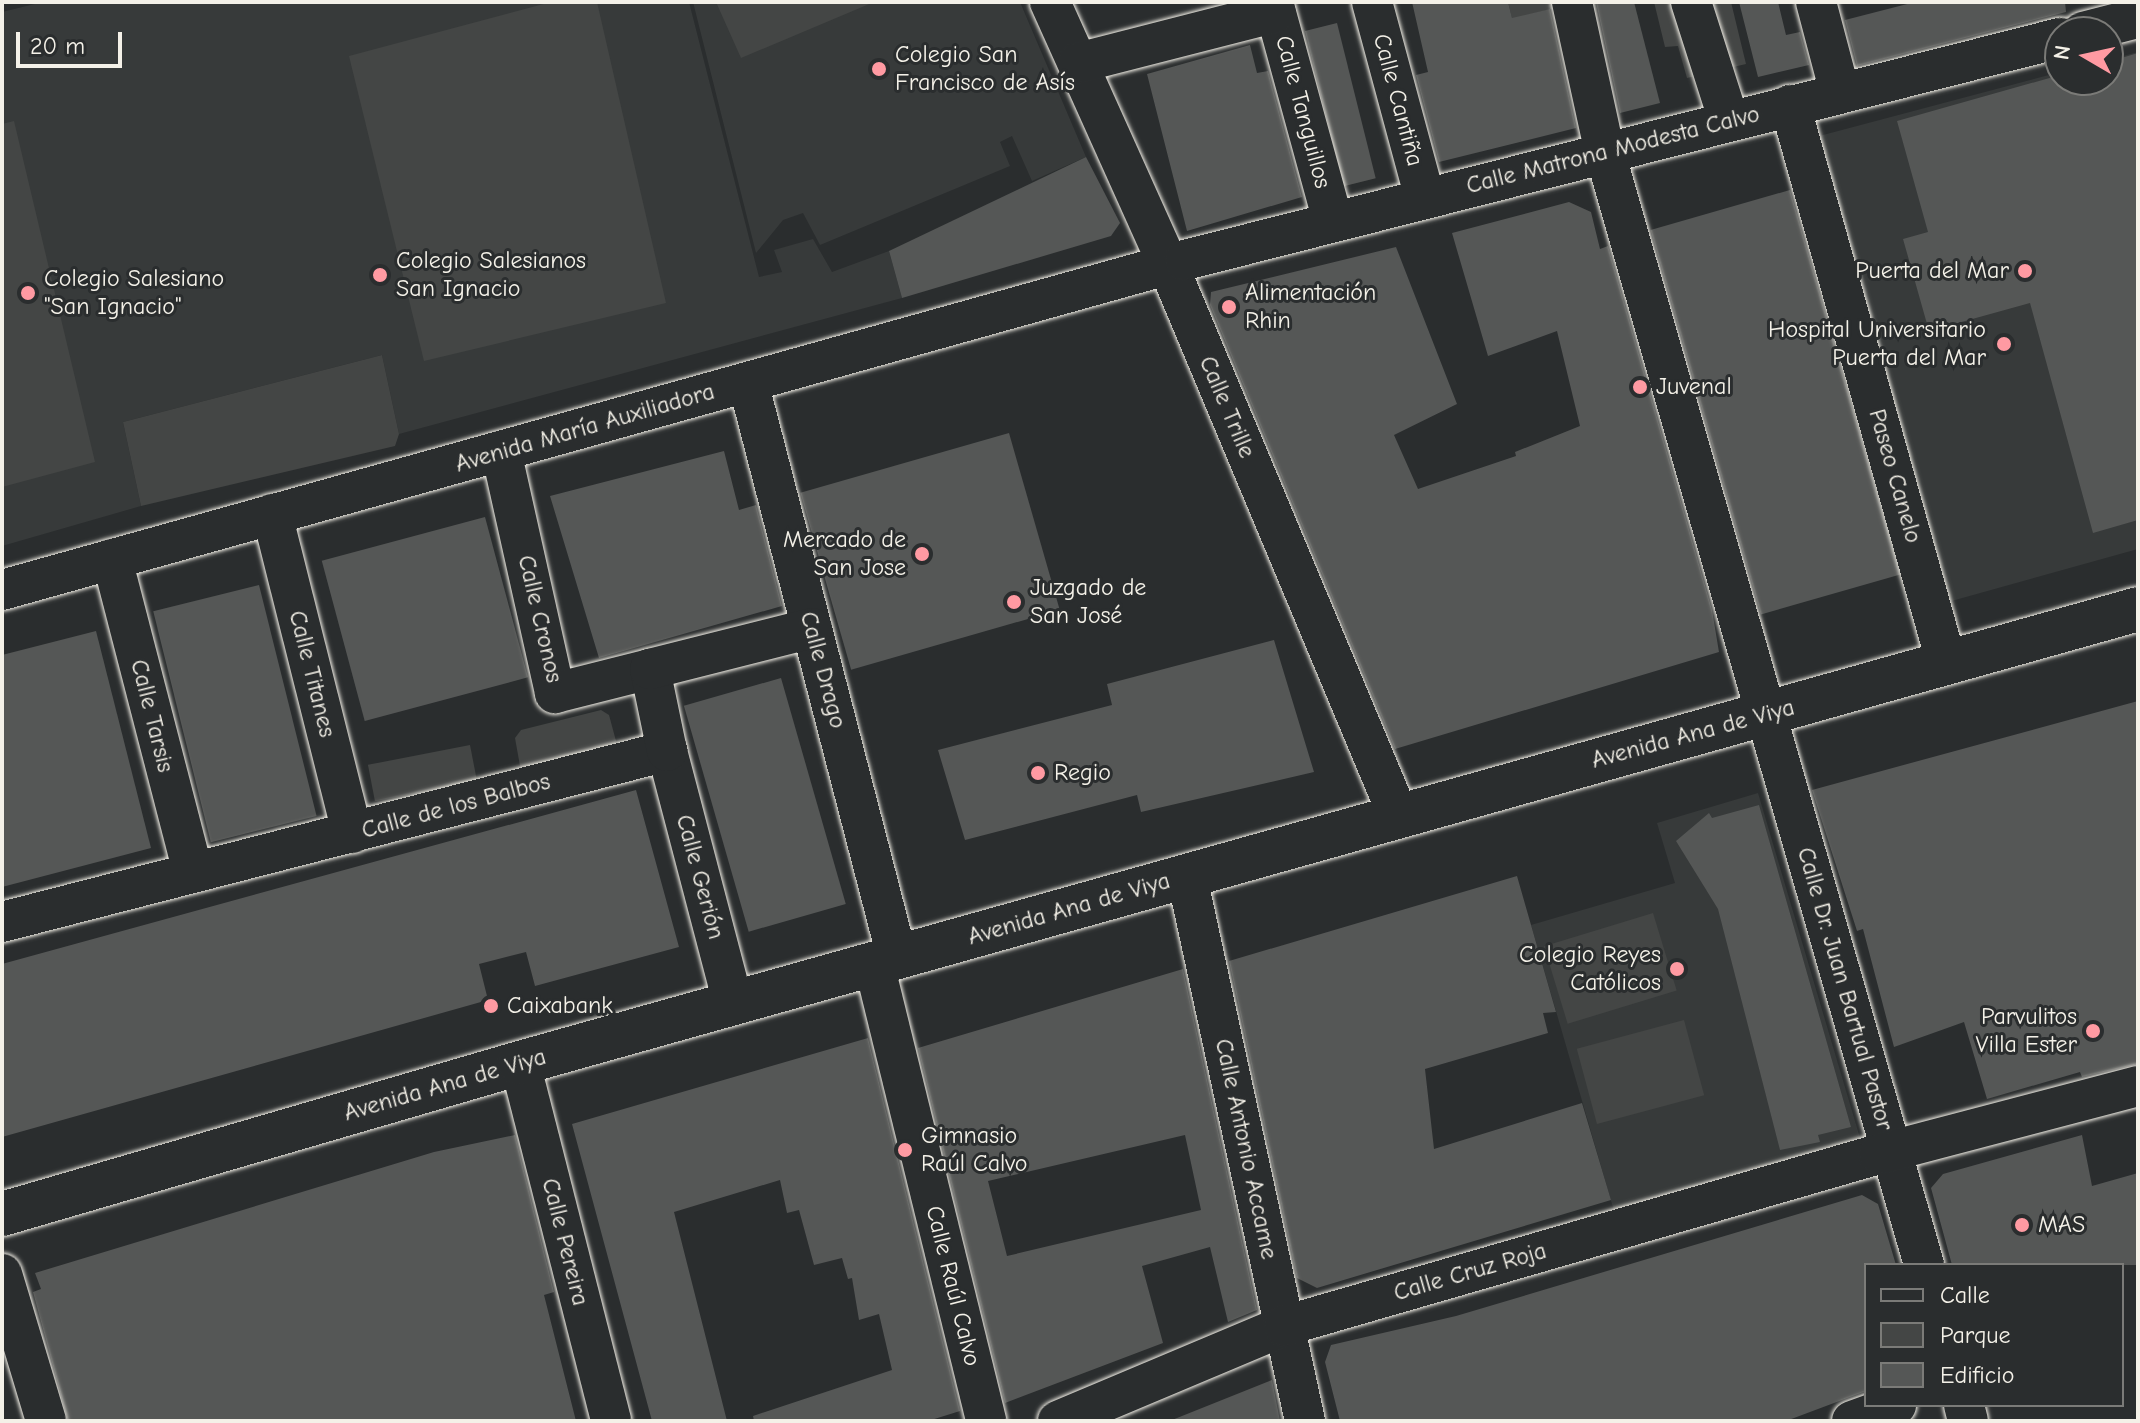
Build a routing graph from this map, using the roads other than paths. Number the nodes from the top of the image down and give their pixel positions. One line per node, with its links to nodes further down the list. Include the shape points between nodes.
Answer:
1 (1050, 2): 8 (street, Calle Trille)
2 (1372, 2): 13 (street, Calle Cantiña)
3 (1572, 2): 12 (street, Calle Dr. Juan Bartual Pastor)
4 (1691, 2): 11 (street)
5 (1816, 2): 9 (street)
6 (1275, 7): 8 (street); 14 (street, Calle Tanguillos)
7 (2044, 42): 9 (street, Calle Matrona Modesta Calvo)
8 (1078, 63): 15 (street, Calle Trille)
9 (1840, 93): 10 (street, Calle Matrona Modesta Calvo)
10 (1790, 105): 11 (street, Calle Matrona Modesta Calvo); 23 (street, Paseo Canelo)
11 (1729, 121): 12 (street, Calle Matrona Modesta Calvo)
12 (1605, 153): 13 (street, Calle Matrona Modesta Calvo); 25 (street, Calle Dr. Juan Bartual Pastor)
13 (1425, 198): 14 (street, Calle Matrona Modesta Calvo)
14 (1333, 222): 15 (street, Calle Matrona Modesta Calvo)
15 (1168, 265): 16 (street, Avenida María Auxiliadora); 27 (street, Calle Trille)
16 (748, 382): 17 (street, Avenida María Auxiliadora); 22 (street, Calle Drago)
17 (501, 451): 18 (street, Avenida María Auxiliadora); 24 (street, Calle Cronos, via 555,693)
18 (272, 514): 19 (street, Avenida María Auxiliadora); 28 (street, Calle Titanes)
19 (112, 559): 20 (street, Avenida María Auxiliadora); 29 (street, Calle Tarsis)
20 (2, 590)
21 (2138, 609): 23 (main road, Avenida Ana de Viya)
22 (812, 628): 24 (street); 32 (street, Calle Drago)
23 (1946, 661): 25 (main road, Avenida Ana de Viya)
24 (650, 669): 26 (street)
25 (1767, 714): 27 (main road, Avenida Ana de Viya); 36 (street, Calle Dr. Juan Bartual Pastor)
26 (667, 751): 28 (street, Calle de los Balbos); 33 (street, Calle Gerión)
27 (1398, 815): 30 (main road, Avenida Ana de Viya)
28 (352, 833): 29 (street, Calle de los Balbos)
29 (193, 873): 31 (street, Calle de los Balbos)
30 (1187, 877): 32 (main road, Avenida Ana de Viya); 40 (street, Calle Antonio Accame)
31 (2, 922)
32 (886, 961): 33 (main road, Avenida Ana de Viya); 44 (street, Calle Raúl Calvo)
33 (733, 1003): 34 (main road, Avenida Ana de Viya)
34 (520, 1063): 37 (main road, Avenida Ana de Viya); 43 (street, Calle Pereira)
35 (2138, 1086): 36 (street, Calle Cruz Roja)
36 (1891, 1151): 38 (street, Calle Dr. Juan Bartual Pastor); 40 (street, Calle Cruz Roja)
37 (2, 1214)
38 (1923, 1263)
39 (2, 1274): 42 (street)
40 (1284, 1326): 45 (street, Calle Cruz Roja); 46 (street, Calle Antonio Accame)
41 (1890, 1407): 47 (street)
42 (46, 1421)
43 (611, 1421)
44 (986, 1421)
45 (1058, 1421)
46 (1305, 1421)
47 (1852, 1421)

